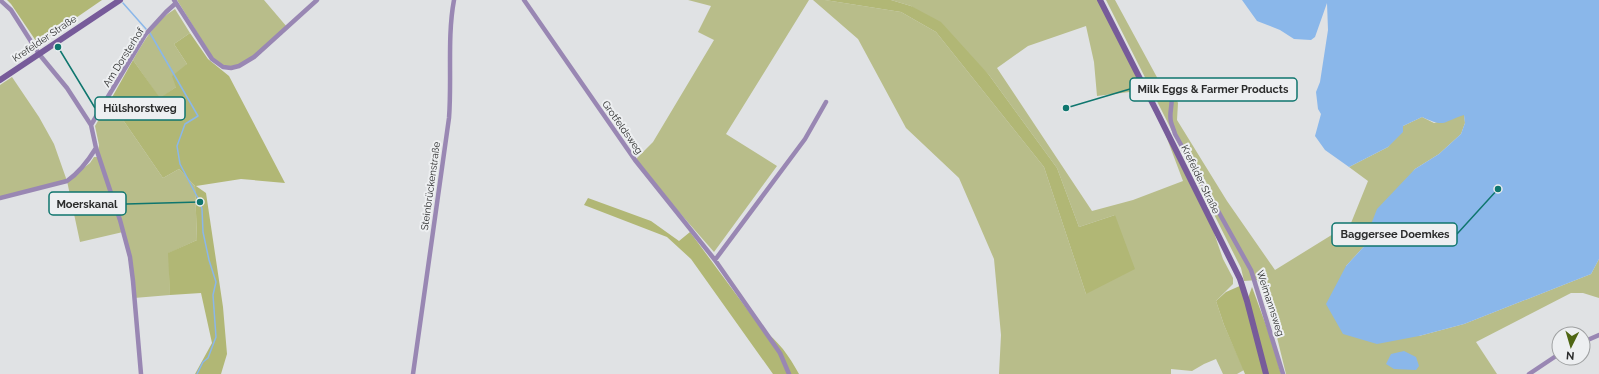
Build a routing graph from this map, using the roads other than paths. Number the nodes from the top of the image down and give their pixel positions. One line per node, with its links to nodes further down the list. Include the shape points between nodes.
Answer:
1 (0, 0): 8 (street, via 11,10)
2 (120, 0): 8 (main road, Krefelder Straße)
3 (317, 0): 7 (street, Am Dorsterhof, via 254,57 231,68 223,67 212,59)
4 (454, 0): 18 (street, Steinbrückenstraße, via 451,22 449,118)
5 (524, 0): 15 (street, Grotfeldsweg, via 635,160)
6 (1100, 0): 10 (main road, Krefelder Straße)
7 (175, 2): 12 (street, Am Dorsterhof, via 145,36)
8 (39, 54): 9 (main road, Krefelder Straße); 12 (street, via 67,88)
9 (0, 80)
10 (1149, 95): 20 (main road, Krefelder Straße, via 1242,285); 21 (street, Weimannsweg, via 1168,87 1171,93 1170,121 1175,134 1251,270)
11 (826, 102): 15 (street, via 806,139)
12 (92, 125): 13 (street)
13 (96, 148): 14 (street, via 83,168 67,181); 17 (street, via 130,257)
14 (0, 198)
15 (715, 260): 19 (street, Grotfeldsweg, via 780,353)
16 (1551, 359): 22 (street)
17 (141, 374)
18 (413, 374)
19 (789, 374)
20 (1266, 374)
21 (1283, 374)
22 (1529, 374)

